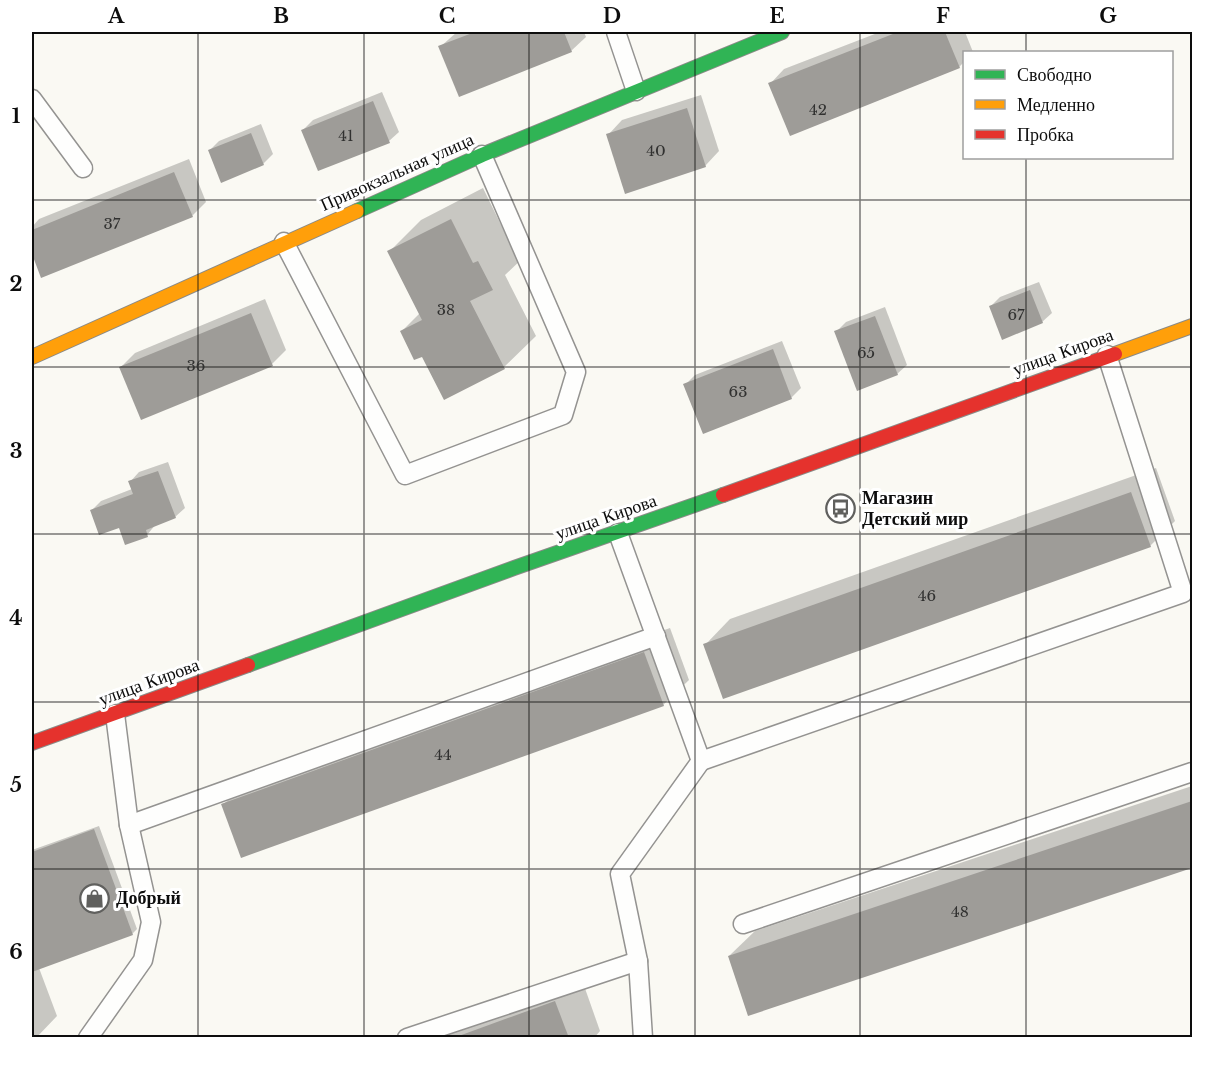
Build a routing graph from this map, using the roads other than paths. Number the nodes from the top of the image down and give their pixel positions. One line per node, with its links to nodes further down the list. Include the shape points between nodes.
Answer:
1 (616, 32): 3 (lane)
2 (782, 32): 3 (main road, Привокзальная улица)
3 (636, 91): 5 (main road, Привокзальная улица)
4 (32, 99): 6 (lane)
5 (482, 155): 7 (main road, Привокзальная улица); 7 (lane, via 576,372 563,415 405,475)
6 (83, 168)
7 (284, 242): 10 (main road, Привокзальная улица)
8 (1192, 326): 9 (main road, улица Кирова)
9 (1107, 355): 11 (main road, улица Кирова); 15 (lane, via 1184,593)
10 (32, 357)
11 (618, 533): 12 (lane); 13 (main road, улица Кирова)
12 (656, 636): 15 (lane); 17 (lane)
13 (115, 714): 14 (main road, улица Кирова); 17 (lane)
14 (32, 743)
15 (701, 760): 19 (lane, via 620,874)
16 (1192, 772): 18 (lane)
17 (129, 825): 20 (lane, via 151,922 142,960)
18 (743, 924)
19 (638, 961): 21 (lane); 22 (lane)
20 (88, 1038)
21 (407, 1038)
22 (643, 1038)

